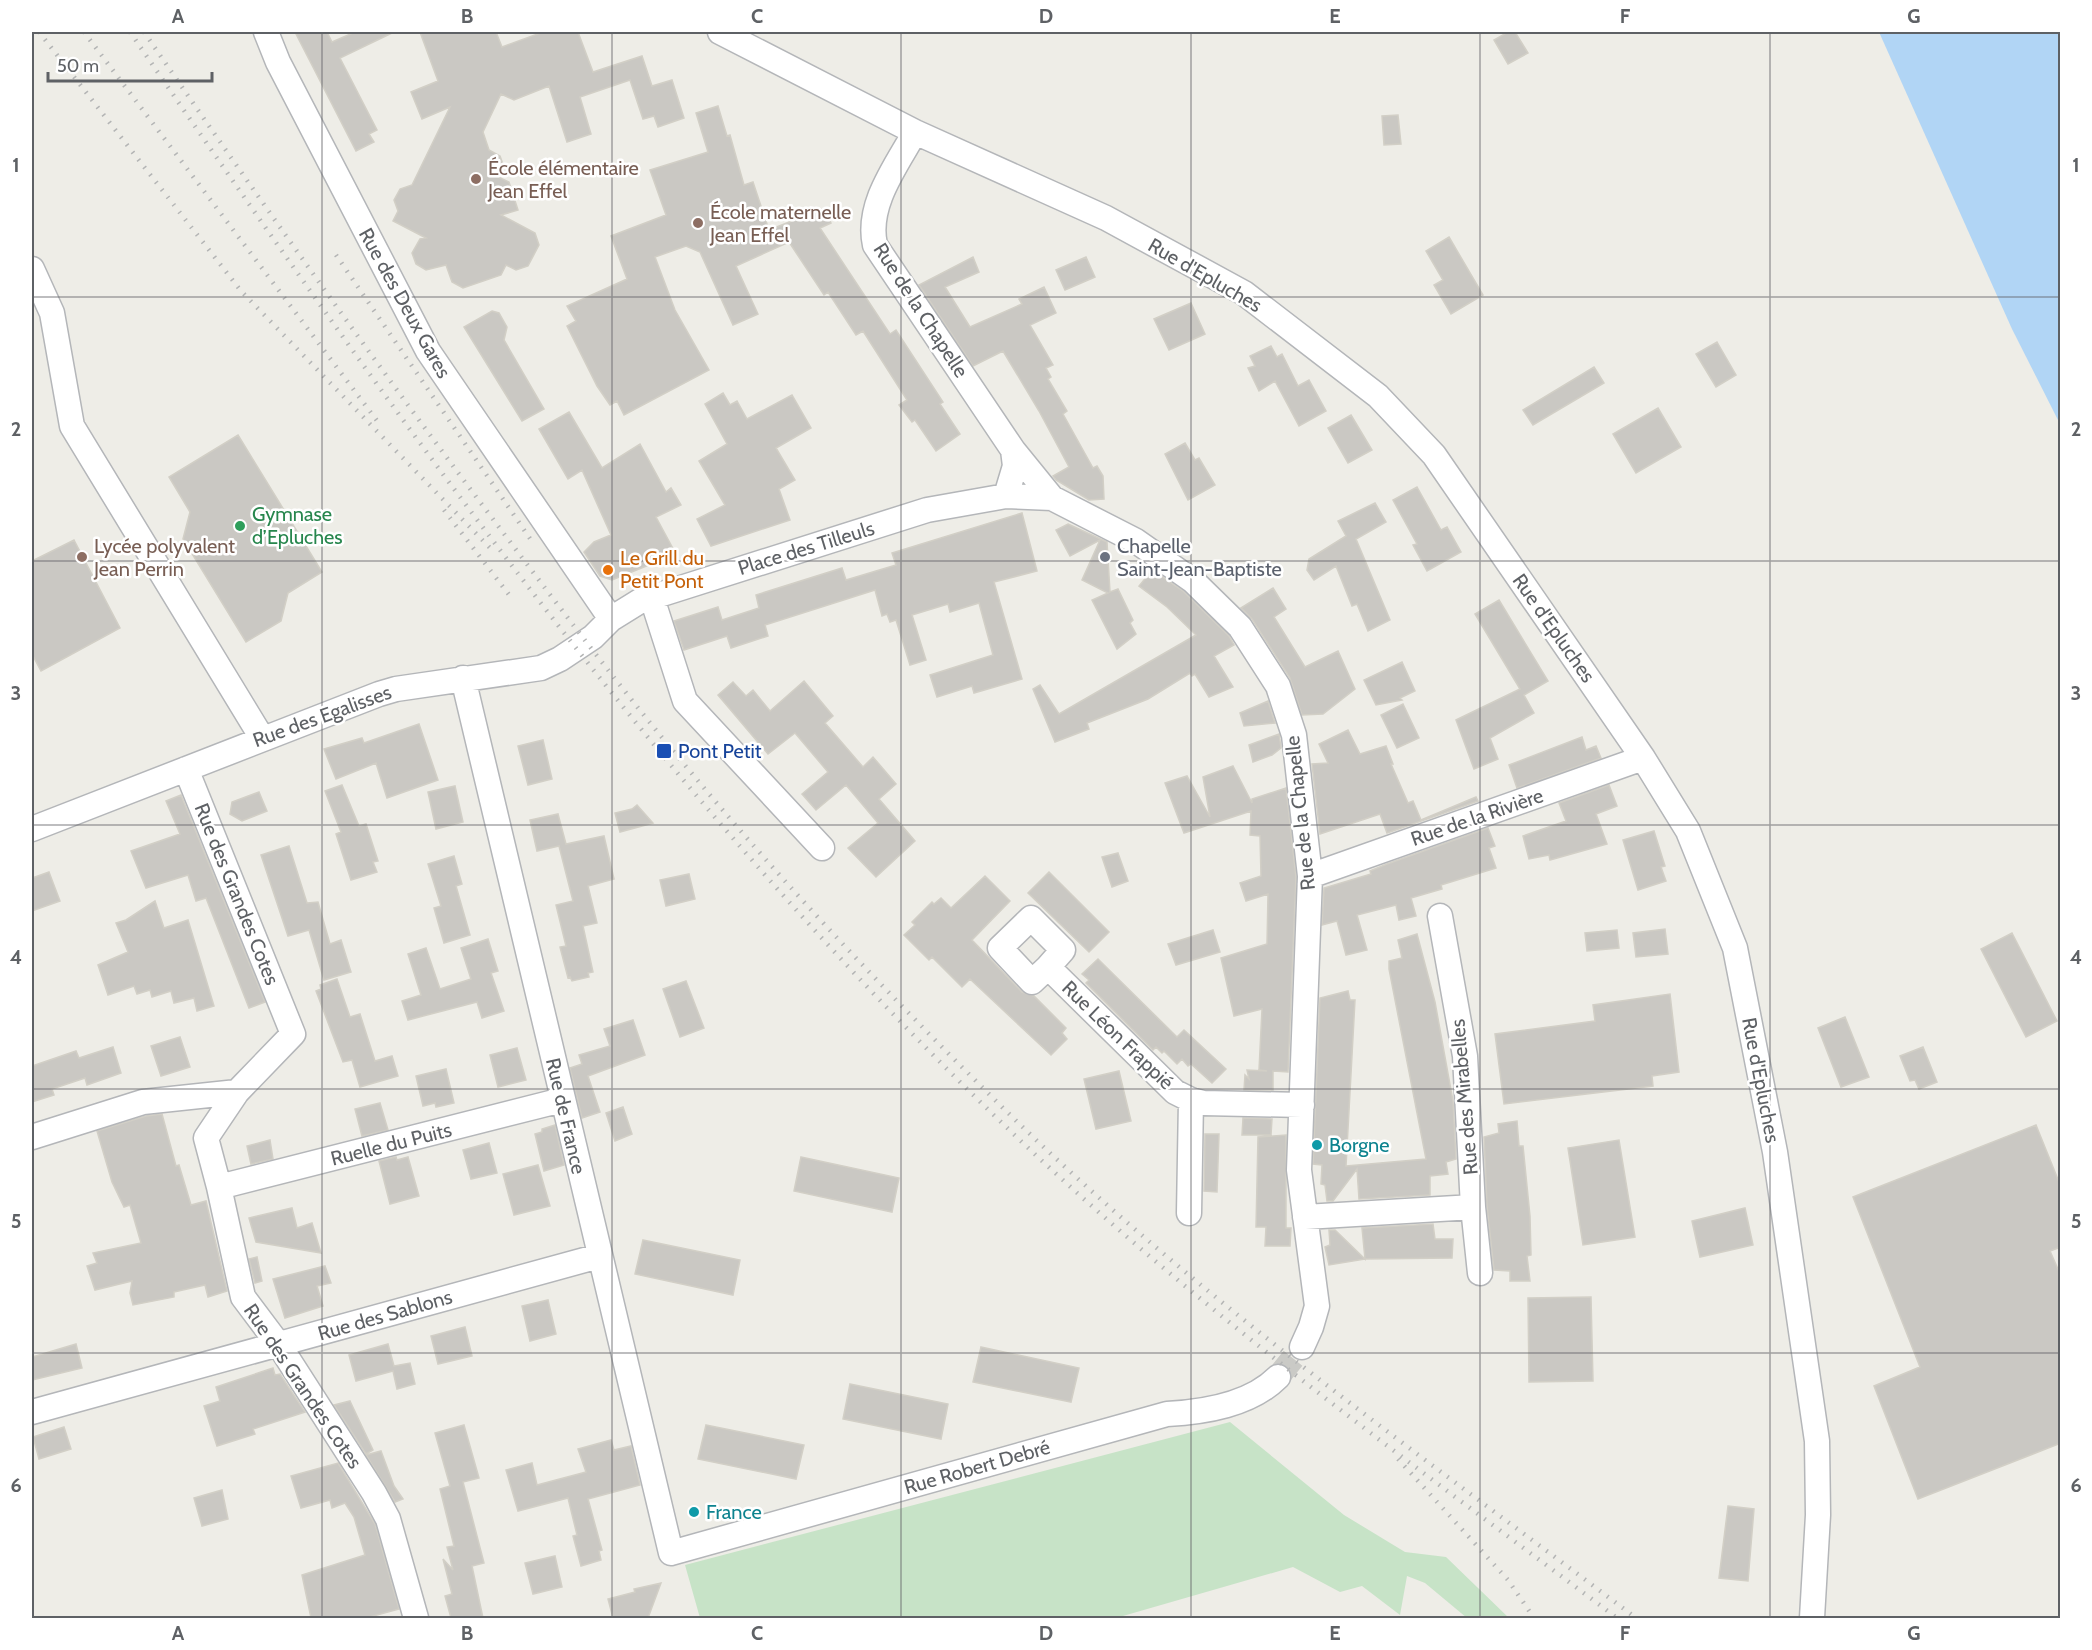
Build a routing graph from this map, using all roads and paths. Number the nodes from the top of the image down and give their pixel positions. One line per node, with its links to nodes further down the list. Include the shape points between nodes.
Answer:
1 (266, 32): 9 (street, Rue des Deux Gares, via 428,351)
2 (720, 32): 3 (street, Rue d'Epluches)
3 (915, 132): 5 (street, Rue de la Chapelle, via 876,208 871,228 875,245); 12 (street, Rue d'Epluches, via 1106,218 1244,293 1378,396 1434,455)
4 (32, 269): 11 (street, via 52,313 72,426)
5 (1013, 450): 6 (street, via 1015,466); 7 (street, Rue de la Chapelle)
6 (1006, 496): 7 (street, Rue de la Chapelle); 8 (street, Place des Tilleuls, via 927,510)
7 (1052, 498): 16 (street, Rue de la Chapelle, via 1137,541 1193,581 1240,627 1278,686 1294,735)
8 (652, 598): 9 (street, Place des Tilleuls); 15 (street, via 685,701)
9 (611, 619): 10 (street, Rue des Egalisses, via 593,637 541,668)
10 (464, 678): 11 (street, Rue des Egalisses, via 396,688); 20 (street, Rue de France)
11 (261, 738): 13 (street, Rue des Egalisses)
12 (1643, 758): 16 (street, Rue de la Rivière); 36 (street, Rue d'Epluches, via 1688,831 1735,948 1771,1129 1817,1441 1818,1515)
13 (186, 769): 14 (street, Rue des Egalisses); 19 (street, Rue des Grandes Cotes, via 293,1034)
14 (32, 829)
15 (822, 848)
16 (1310, 876): 22 (street, Rue de la Chapelle)
17 (1440, 916): 25 (street, Rue des Mirabelles, via 1465,1056)
18 (1048, 967): 21 (street, Rue Léon Frappié, via 1175,1092)
19 (237, 1092): 23 (street, via 143,1102); 24 (street, Rue des Grandes Cotes, via 206,1138)
20 (562, 1100): 24 (street, Ruelle du Puits); 28 (street, Rue de France)
21 (1191, 1100): 22 (street, Rue Léon Frappié); 26 (street, Rue Léon Frappié)
22 (1302, 1105): 27 (street, Rue de la Chapelle, via 1299,1170)
23 (32, 1137)
24 (219, 1187): 30 (street, Rue des Grandes Cotes, via 243,1297)
25 (1473, 1207): 27 (street); 29 (street, Rue des Mirabelles)
26 (1190, 1213)
27 (1305, 1217): 31 (street, Rue de la Chapelle, via 1317,1306)
28 (598, 1256): 30 (street, Rue des Sablons); 34 (street, Rue de France)
29 (1480, 1273)
30 (279, 1345): 33 (street, Rue des Sablons); 35 (street, Rue des Grandes Cotes, via 388,1520)
31 (1302, 1347)
32 (1278, 1377): 34 (street, Rue Robert Debré, via 1265,1390 1242,1401 1167,1414)
33 (32, 1412)
34 (671, 1553)
35 (416, 1618)
36 (1812, 1618)

